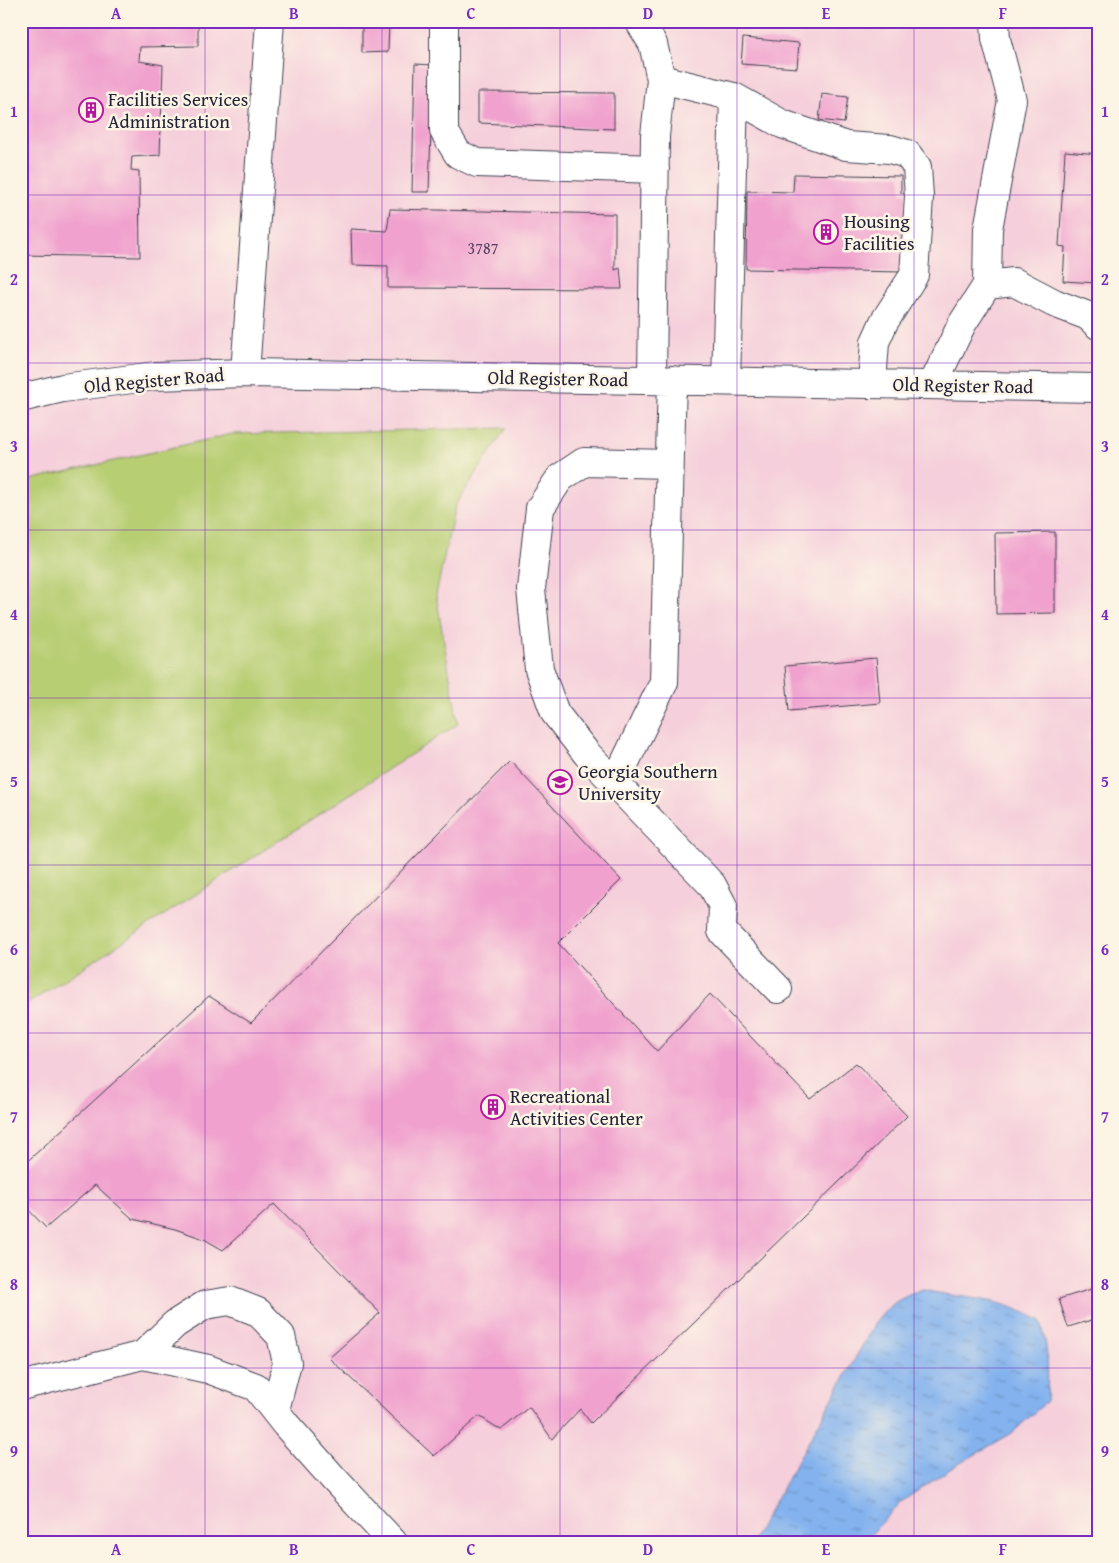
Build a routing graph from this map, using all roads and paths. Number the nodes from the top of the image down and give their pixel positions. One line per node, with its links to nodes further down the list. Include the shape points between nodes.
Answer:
1 (270, 21): 10 (street)
2 (444, 21): 7 (street, via 444,131 458,154 477,163)
3 (638, 21): 5 (street, via 653,44)
4 (996, 21): 8 (street, via 996,39 1012,100 988,230)
5 (661, 79): 6 (street); 7 (street)
6 (734, 97): 12 (street); 13 (street, via 782,124 846,146 890,149 907,154 917,167 919,197 914,275 875,342)
7 (656, 169): 11 (street)
8 (987, 285): 9 (street, via 1014,282 1088,316); 14 (street, via 962,324)
9 (1098, 325)
10 (245, 373): 11 (street, Old Register Road); 16 (street, Old Register Road, via 155,376 63,388)
11 (662, 380): 12 (street, Old Register Road); 17 (street)
12 (726, 381): 13 (street, Old Register Road)
13 (872, 383): 14 (street, Old Register Road)
14 (933, 384): 15 (street, Old Register Road)
15 (1098, 388)
16 (21, 398)
17 (669, 464): 18 (street, via 664,682); 18 (street, via 584,462 560,478 540,508 531,589 539,669 555,713 587,754)
18 (615, 782): 19 (street, via 712,885 723,906 722,931)
19 (778, 989)
20 (143, 1355): 21 (street); 22 (street, via 208,1369 256,1388); 22 (street, via 175,1324 205,1305 230,1301 258,1312 282,1336 287,1363)
21 (21, 1386)
22 (274, 1410): 23 (street)
23 (392, 1542)

